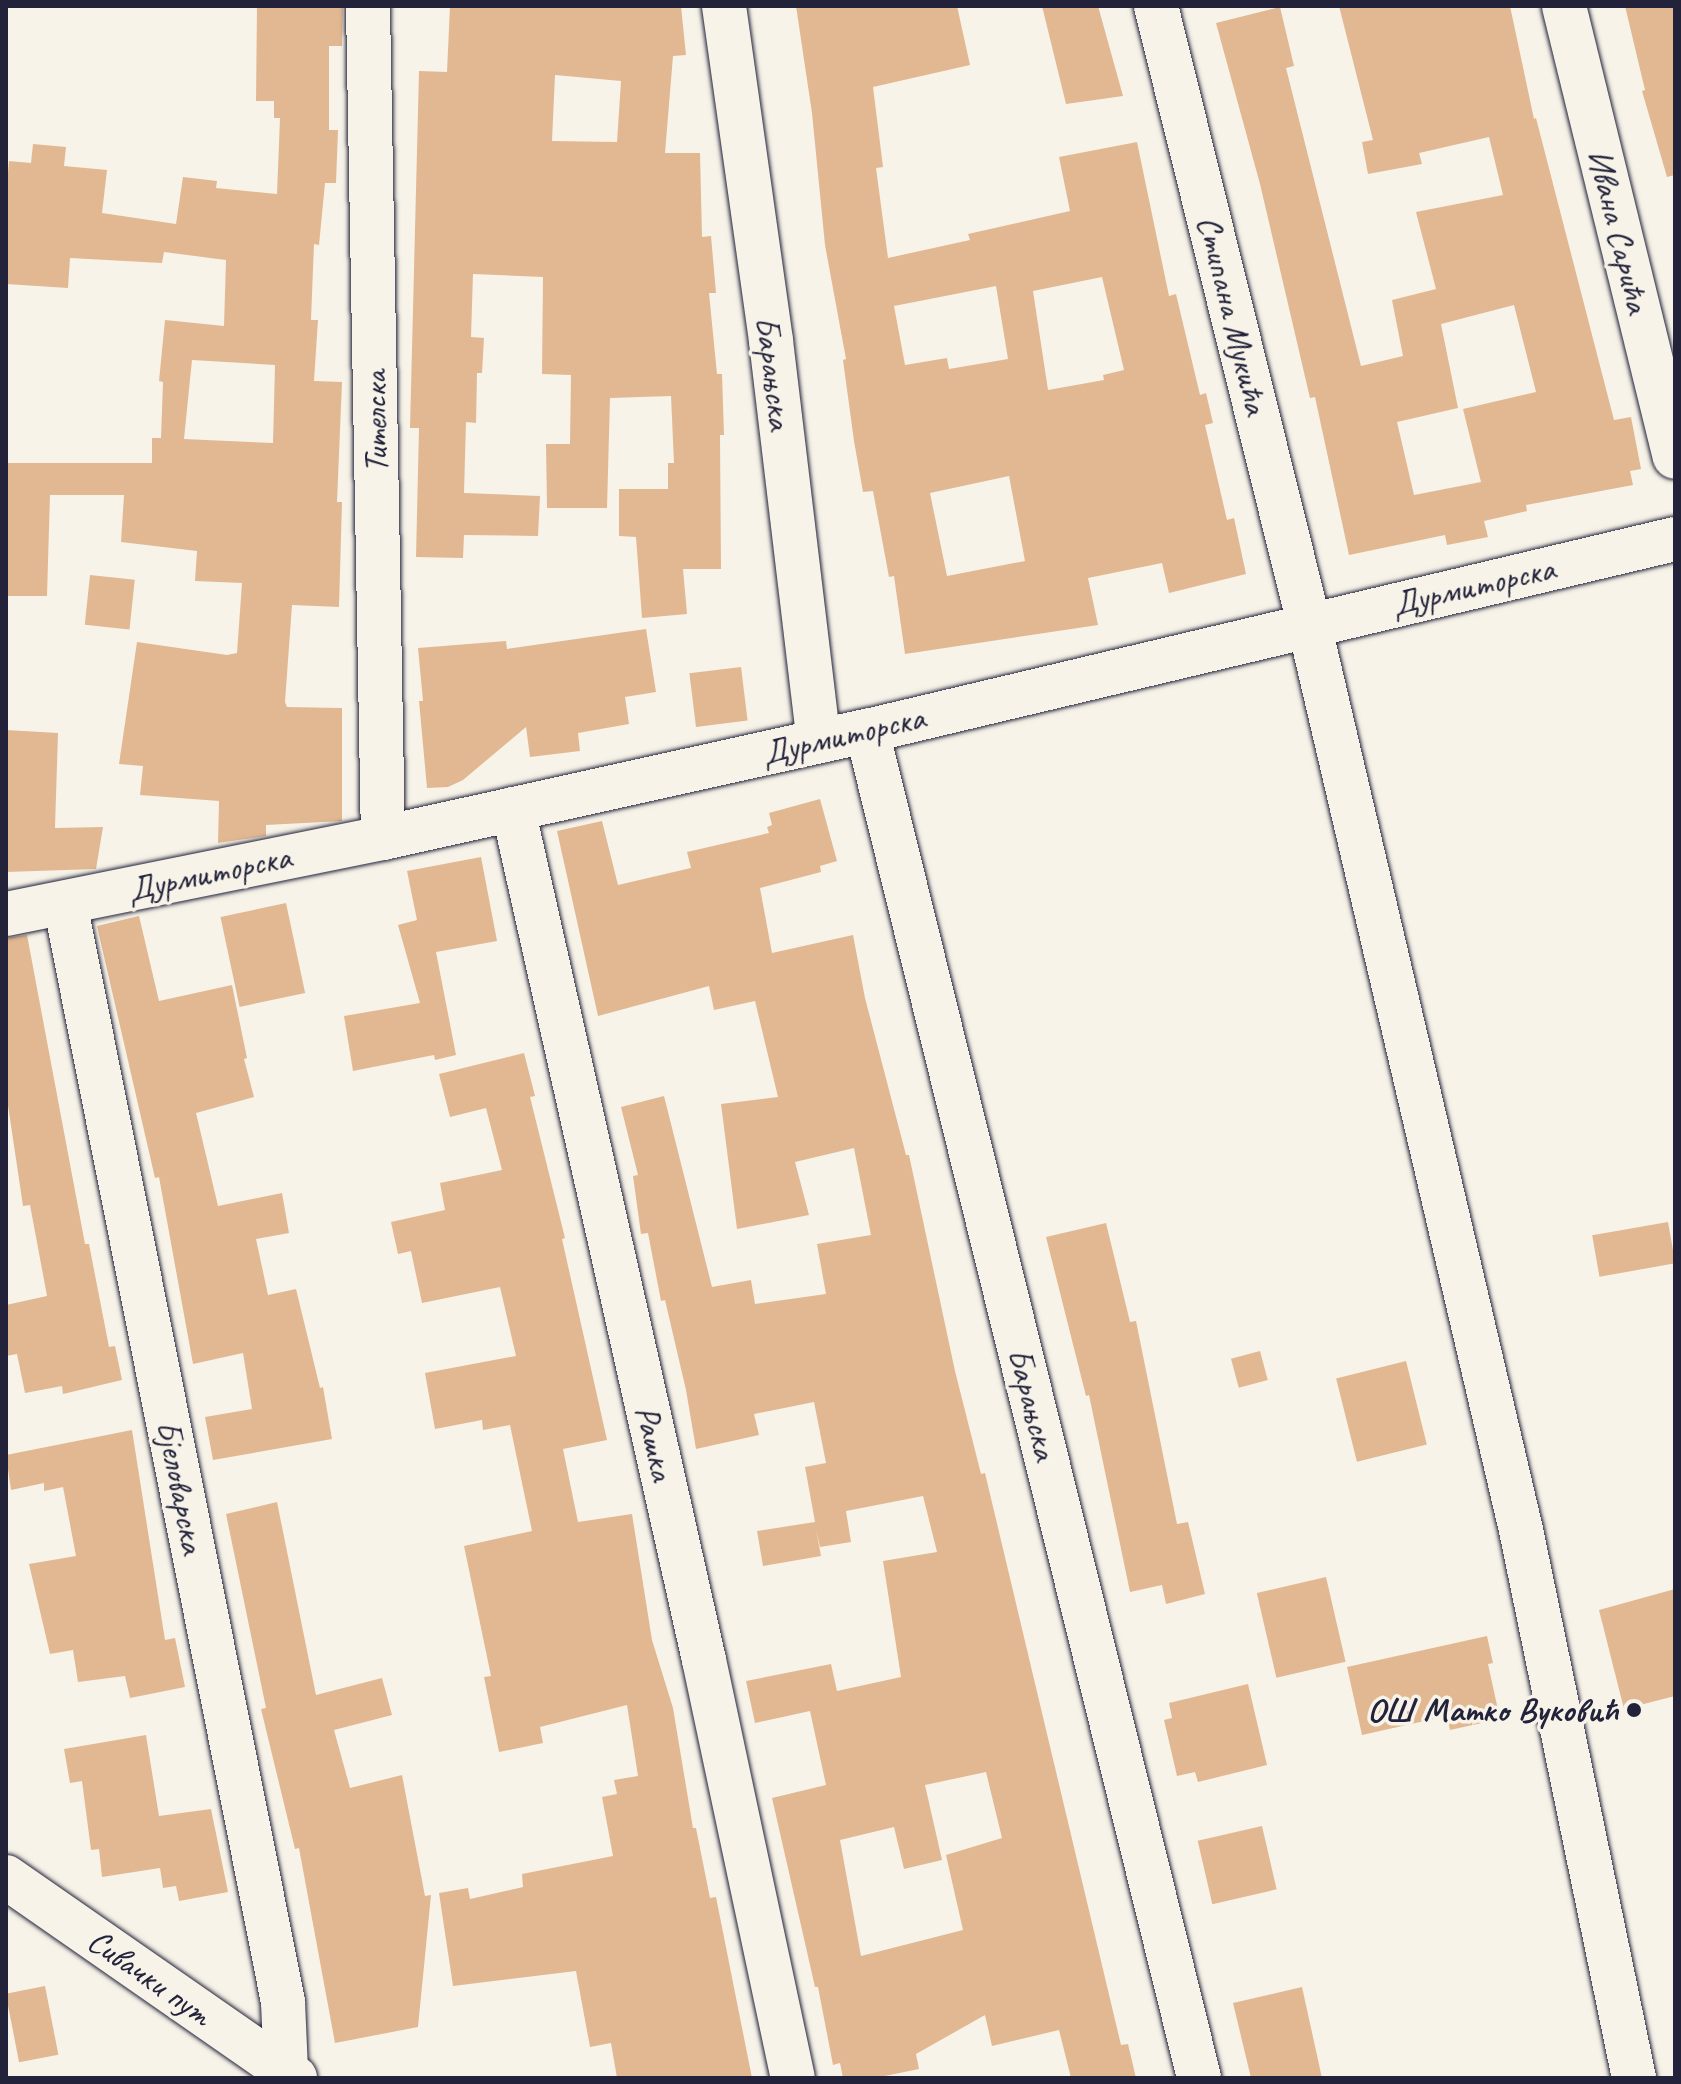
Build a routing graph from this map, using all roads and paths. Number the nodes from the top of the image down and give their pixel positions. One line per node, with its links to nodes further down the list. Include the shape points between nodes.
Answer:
1 (368, 6): 11 (street, Тителска)
2 (724, 6): 9 (street, Барањска)
3 (1156, 6): 7 (street, Стипана Мукића)
4 (1564, 6): 5 (street, Ивана Сарића)
5 (1675, 457)
6 (1675, 539): 7 (street, Дурмиторска)
7 (1309, 624): 8 (street, Дурмиторска); 18 (street, Стипана Мукића, via 1521,1530)
8 (867, 731): 9 (street, Дурмиторска); 17 (street, Барањска)
9 (819, 741): 10 (street, Дурмиторска)
10 (513, 809): 11 (street, Дурмиторска); 16 (street, Рашка)
11 (383, 838): 12 (street, Дурмиторска)
12 (65, 903): 13 (street, Дурмиторска); 15 (street, Бјеловарска, via 283,2002)
13 (6, 914)
14 (6, 1877): 15 (street, Сивачки пут)
15 (290, 2075)
16 (793, 2078)
17 (1199, 2078)
18 (1634, 2078)

